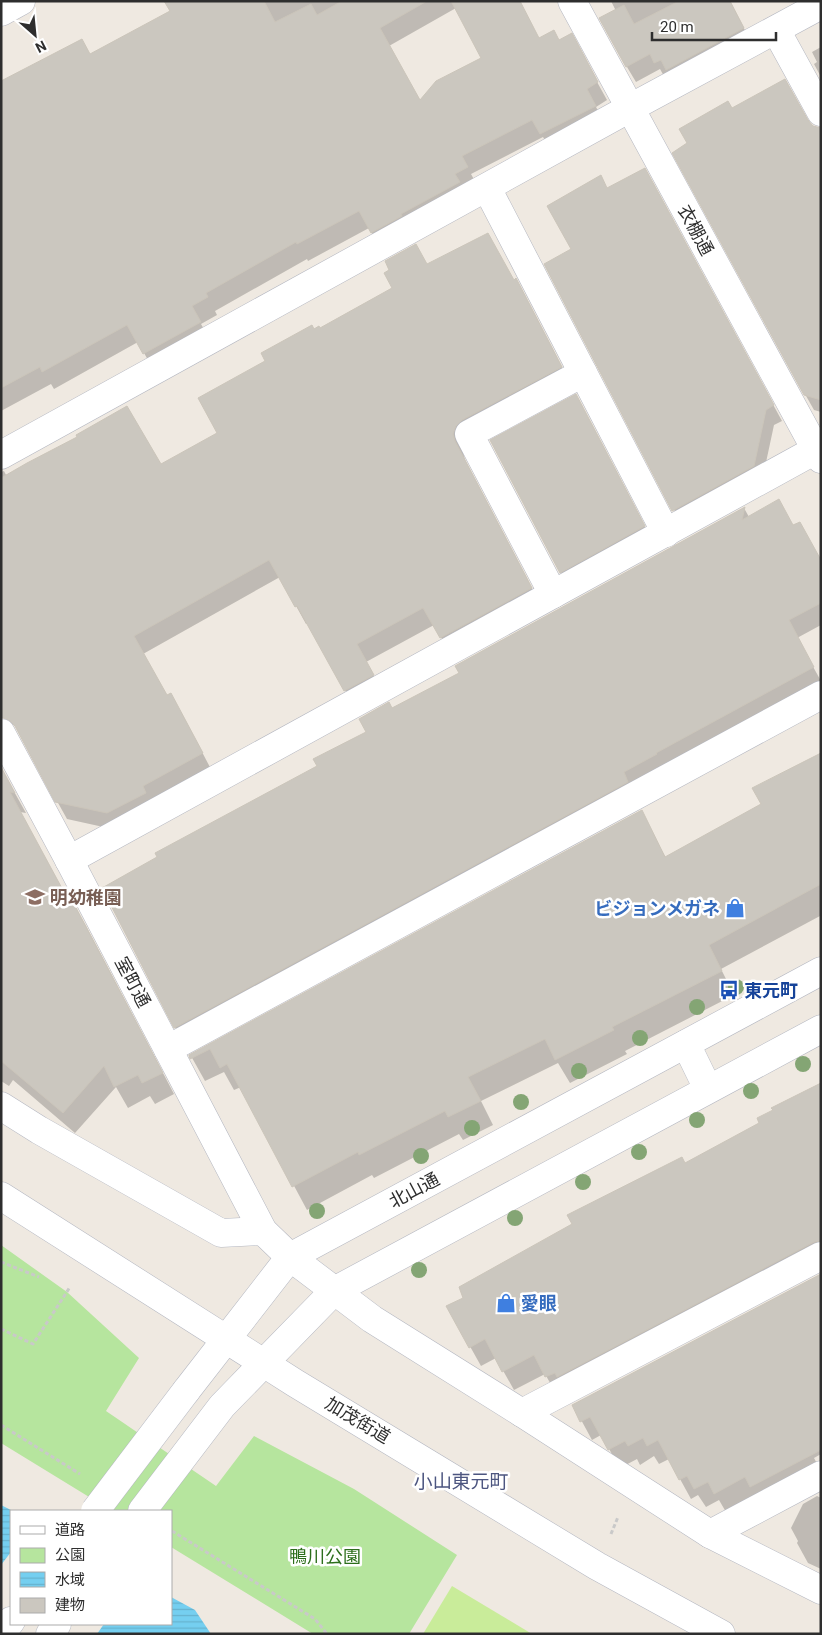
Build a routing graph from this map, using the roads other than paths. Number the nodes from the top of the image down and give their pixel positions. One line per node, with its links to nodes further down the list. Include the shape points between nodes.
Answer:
1 (22, 1): 4 (street)
2 (572, 1): 6 (street, 衣棚通)
3 (821, 6): 5 (street)
4 (1, 12)
5 (776, 30): 6 (street); 7 (street)
6 (630, 108): 8 (street); 10 (street, 衣棚通)
7 (821, 112)
8 (487, 188): 9 (street); 11 (street)
9 (583, 373): 12 (street); 13 (street, via 469,434)
10 (819, 452): 12 (street)
11 (1, 455)
12 (666, 533): 13 (street)
13 (553, 594): 16 (street)
14 (821, 694): 20 (street)
15 (1, 733): 16 (street, 室町通)
16 (69, 860): 20 (street, 室町通)
17 (821, 971): 19 (street, 北山通)
18 (821, 1029): 21 (street)
19 (686, 1044): 21 (street); 26 (street, 北山通)
20 (168, 1049): 24 (street, 室町通)
21 (708, 1089): 27 (street)
22 (1, 1106): 24 (street, via 221,1233)
23 (1, 1196): 28 (street, 加茂街道)
24 (263, 1231): 26 (street, 室町通)
25 (821, 1256): 30 (street)
26 (290, 1257): 27 (street, 室町通); 28 (street, 北山通)
27 (334, 1291): 29 (street); 30 (street, 室町通, via 372,1319)
28 (227, 1338): 29 (street, 加茂街道); 32 (street, 北山通, bridge)
29 (264, 1363): 33 (street, via 217,1413); 38 (street, 加茂街道, via 597,1566)
30 (522, 1413): 34 (street, 室町通)
31 (821, 1475): 34 (street)
32 (96, 1510)
33 (143, 1510)
34 (710, 1534): 35 (street, 室町通)
35 (821, 1590)
36 (10, 1622): 37 (street)
37 (1, 1634)
38 (721, 1634)

